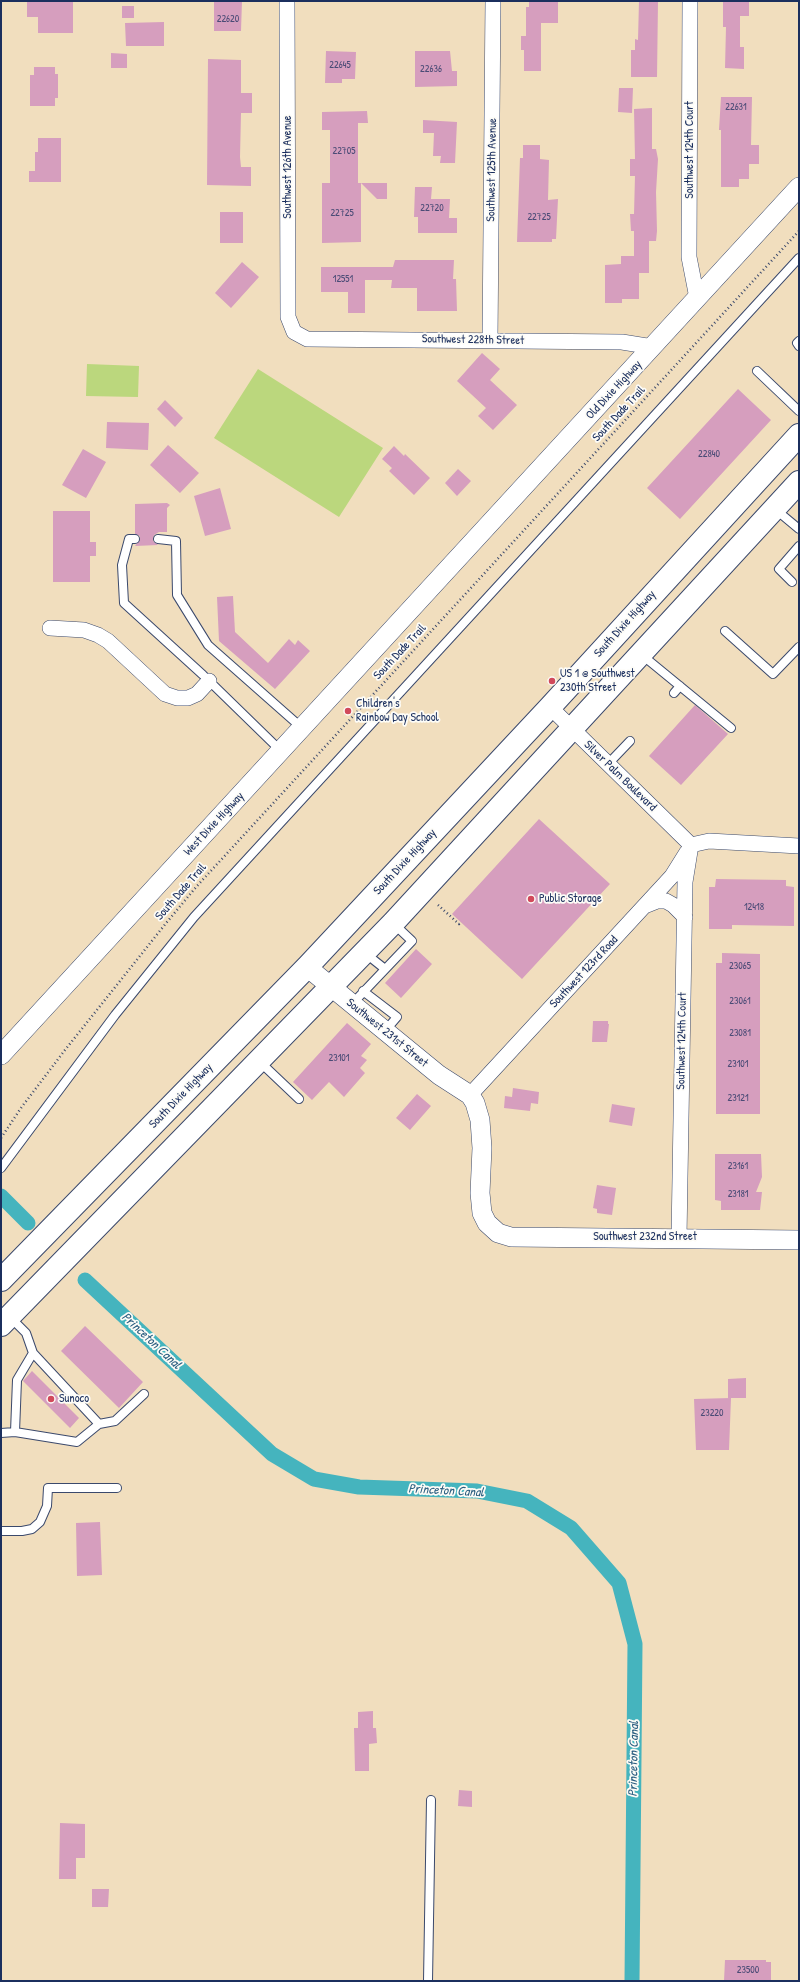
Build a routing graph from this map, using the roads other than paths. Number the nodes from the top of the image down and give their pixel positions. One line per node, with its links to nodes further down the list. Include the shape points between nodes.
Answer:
1 (287, 1): 7 (street, Southwest 126th Avenue, via 288,317)
2 (493, 1): 8 (street, Southwest 125th Avenue)
3 (690, 1): 6 (street, Southwest 124th Court, via 689,257)
4 (799, 187): 6 (street, Old Dixie Highway)
5 (799, 258): 52 (lane, via 203,907 131,994)
6 (697, 298): 11 (street, Old Dixie Highway)
7 (294, 332): 8 (street, Southwest 228th Street, via 307,339)
8 (490, 340): 11 (street, Southwest 228th Street, via 622,342)
9 (799, 341): 10 (lane, via 796,343)
10 (799, 346)
11 (653, 347): 24 (street, Old Dixie Highway)
12 (757, 371): 13 (lane)
13 (799, 411)
14 (799, 435): 30 (highway, South Dixie Highway)
15 (799, 457): 22 (highway, via 752,507)
16 (799, 482): 17 (highway)
17 (775, 509): 18 (lane); 22 (highway)
18 (799, 529)
19 (135, 539): 29 (lane, via 129,539 122,565 124,603)
20 (158, 539): 31 (lane, via 176,541 177,595 208,645)
21 (799, 546): 23 (lane, via 779,569)
22 (738, 548): 28 (highway)
23 (792, 582)
24 (427, 591): 31 (street, West Dixie Highway)
25 (50, 628): 29 (street, via 84,630 103,638 165,694 176,698 188,698 197,694)
26 (726, 631): 27 (lane, via 773,674)
27 (799, 646)
28 (641, 655): 32 (lane, via 677,689); 33 (highway)
29 (209, 681): 35 (lane)
30 (550, 708): 33 (street, Silver Palm Boulevard); 43 (highway, South Dixie Highway)
31 (302, 728): 35 (street, West Dixie Highway)
32 (731, 728)
33 (572, 729): 36 (street, Silver Palm Boulevard); 41 (highway)
34 (630, 741): 36 (lane)
35 (281, 751): 47 (street, West Dixie Highway)
36 (608, 764): 37 (street, Silver Palm Boulevard)
37 (691, 845): 38 (street, via 709,841); 39 (street, Southwest 123rd Road, via 672,876); 40 (street, Southwest 124th Court, via 685,882)
38 (799, 846)
39 (647, 905): 40 (street, via 666,901); 49 (street, Southwest 123rd Road)
40 (685, 917): 53 (street, Southwest 124th Court)
41 (393, 923): 42 (highway); 44 (lane, via 412,941)
42 (365, 953): 44 (lane); 45 (highway)
43 (307, 967): 45 (street, Southwest 231st Street); 51 (highway, South Dixie Highway)
44 (385, 969): 46 (lane)
45 (332, 987): 46 (street, Southwest 231st Street); 48 (highway)
46 (358, 998): 49 (street, Southwest 231st Street, via 385,1031 439,1075)
47 (1, 1055)
48 (259, 1061): 50 (lane); 56 (highway)
49 (470, 1094): 53 (street, Southwest 232nd Street, via 478,1112 481,1131 480,1203 487,1223 492,1229 511,1237)
50 (299, 1099)
51 (119, 1159): 55 (highway, South Dixie Highway); 56 (highway, via 104,1201)
52 (1, 1168)
53 (679, 1237): 54 (street, Southwest 232nd Street)
54 (799, 1240)
55 (1, 1280)
56 (4, 1315): 57 (lane, via 26,1333)
57 (33, 1353): 59 (lane); 60 (lane, via 17,1380)
58 (144, 1394): 59 (lane, via 115,1421)
59 (98, 1424): 60 (lane, via 77,1442)
60 (15, 1432): 61 (lane)
61 (1, 1433)
62 (117, 1488): 63 (lane, via 48,1488 48,1506 40,1522 32,1529)
63 (1, 1531)
64 (431, 1800): 65 (lane)
65 (428, 1981)

